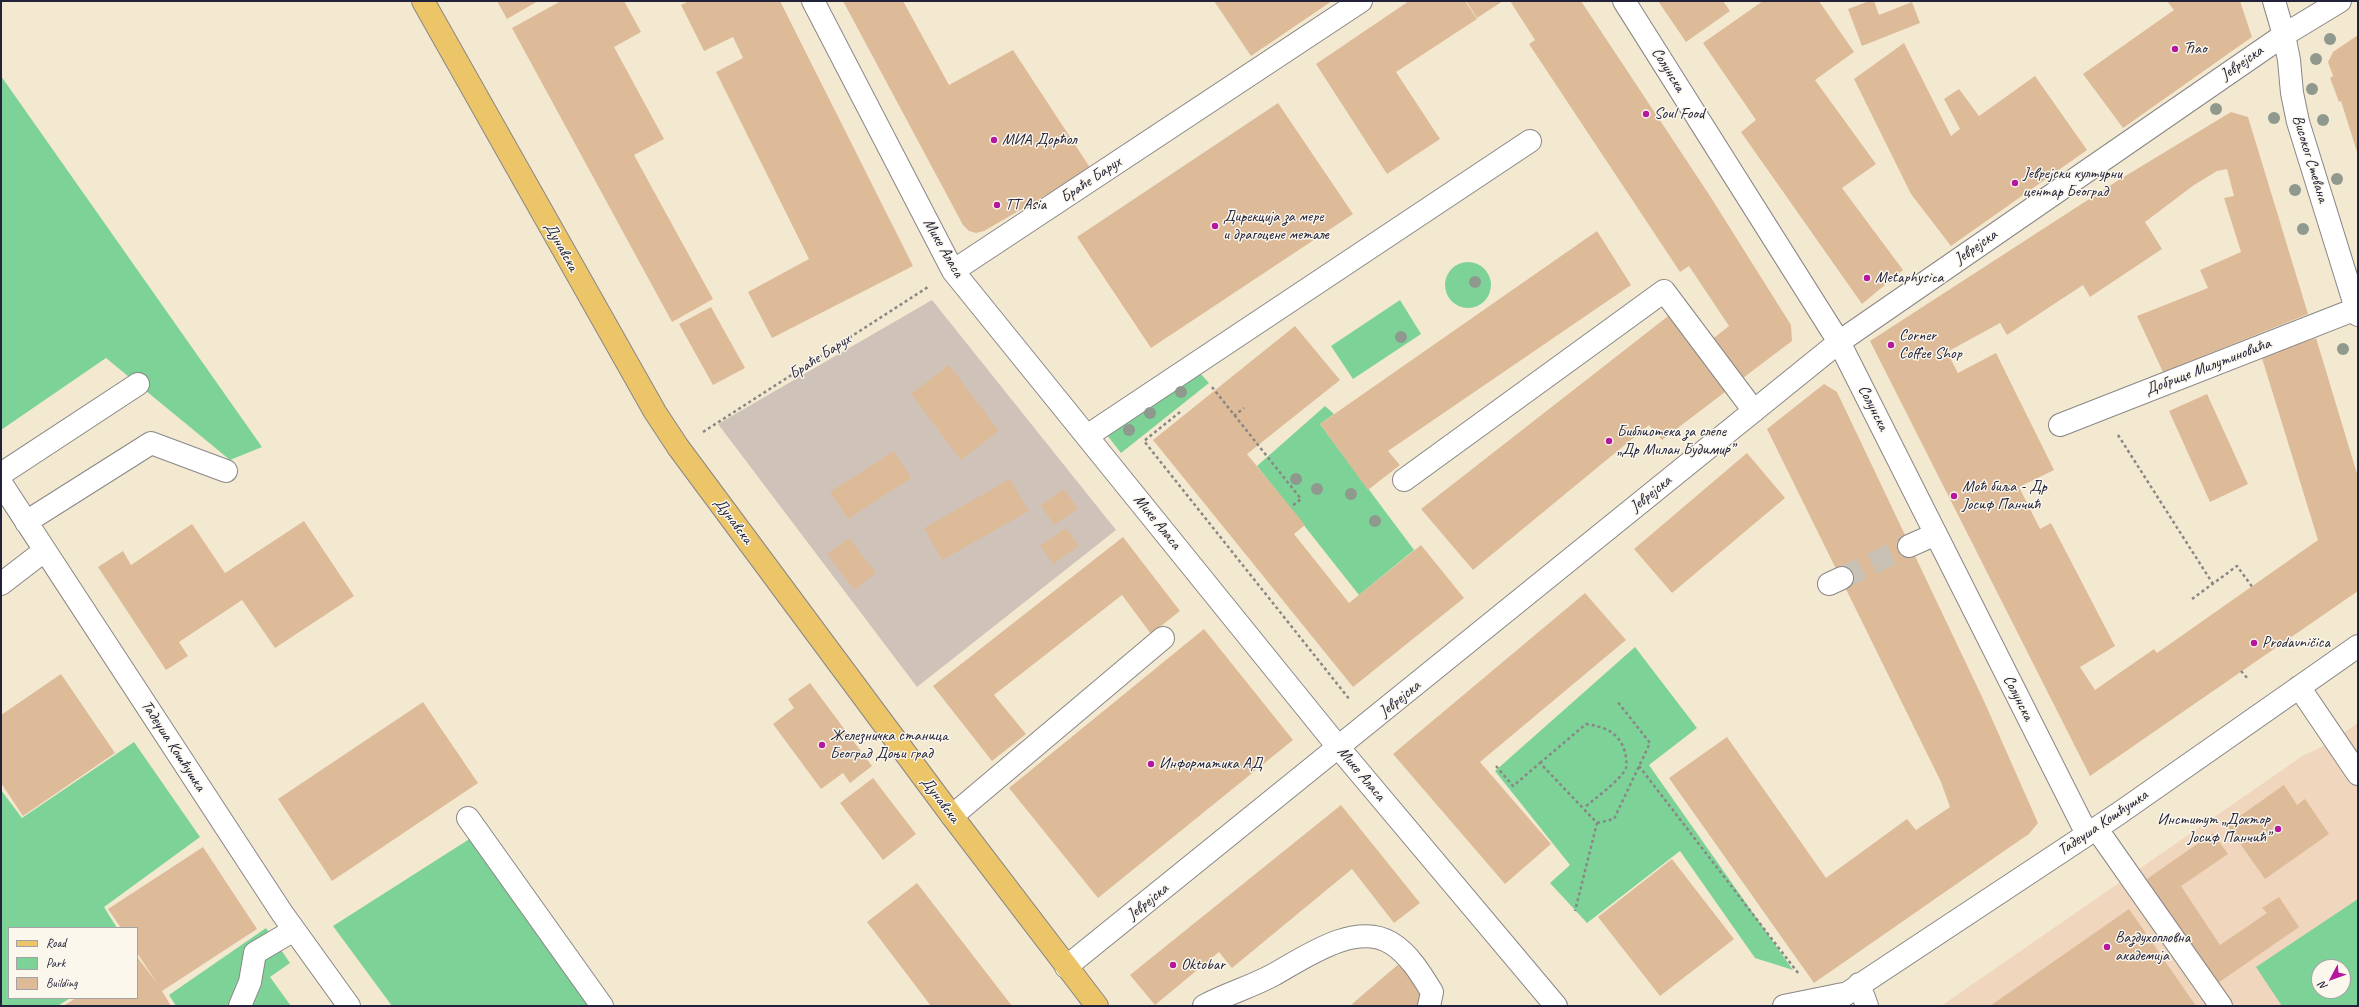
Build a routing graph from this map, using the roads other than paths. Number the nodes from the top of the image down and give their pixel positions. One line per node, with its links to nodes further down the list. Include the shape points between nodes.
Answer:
1 (422, 1): 31 (main road, Дунавска, via 655,412 678,447)
2 (813, 1): 10 (street, Мике Аласа)
3 (1361, 1): 10 (street, Браће Барух)
4 (1624, 1): 12 (street, Солунска)
5 (2274, 1): 7 (street, Високог Стевана)
6 (2340, 1): 7 (street, Јеврејска)
7 (2284, 34): 9 (street, Високог Стевана, via 2298,122); 12 (street, Јеврејска)
8 (1530, 142): 16 (street)
9 (2351, 267): 11 (street, Високог Стевана)
10 (953, 271): 16 (street, Мике Аласа)
11 (2357, 312): 15 (street, Добрице Милутиновића)
12 (1839, 342): 14 (street, Јеврејска); 22 (street, Солунска)
13 (138, 384): 18 (street)
14 (1754, 411): 19 (street, via 1664,291); 29 (street, Јеврејска)
15 (2060, 425)
16 (1087, 436): 29 (street, Мике Аласа)
17 (226, 471): 21 (street, via 151,443)
18 (1, 474)
19 (1404, 480)
20 (1, 483): 21 (street, Тадеуша Кошћушка)
21 (26, 522): 24 (street, Тадеуша Кошћушка)
22 (1936, 534): 23 (street); 33 (street, Солунска)
23 (1909, 546)
24 (44, 551): 25 (street); 34 (street, Тадеуша Кошћушка)
25 (1, 584)
26 (1163, 638): 31 (street)
27 (2358, 646): 28 (street, Тадеуша Кошћушка)
28 (2299, 687): 30 (street); 33 (street, Тадеуша Кошћушка)
29 (1339, 748): 35 (street, Јеврејска); 43 (street, Мике Аласа)
30 (2358, 774)
31 (952, 816): 35 (main road, Дунавска)
32 (468, 818): 39 (street)
33 (2092, 831): 36 (street, Тадеуша Кошћушка); 46 (street, Солунска)
34 (294, 930): 37 (street, via 256,953 250,982); 38 (street, Тадеуша Кошћушка)
35 (1066, 967): 40 (main road, Дунавска)
36 (1844, 994): 44 (street, Тадеуша Кошћушка); 45 (street)
37 (240, 1006)
38 (349, 1006)
39 (602, 1006)
40 (1097, 1006)
41 (1204, 1006): 42 (street, via 1226,994 1268,978 1335,941 1369,936 1391,943 1415,966 1432,992)
42 (1429, 1006)
43 (1556, 1006)
44 (1784, 1006)
45 (1867, 1006)
46 (2221, 1006)

